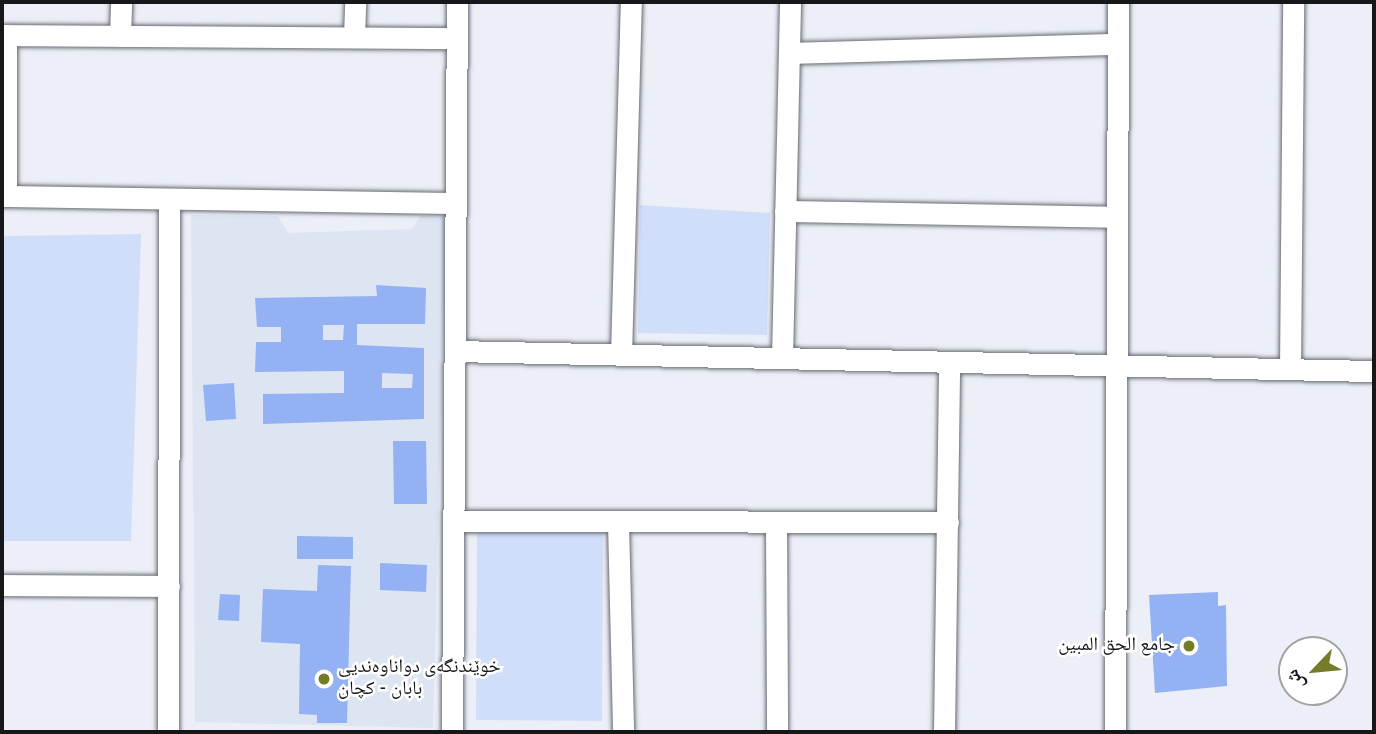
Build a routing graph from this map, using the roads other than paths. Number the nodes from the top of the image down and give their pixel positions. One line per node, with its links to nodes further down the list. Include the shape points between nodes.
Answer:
1 (121, 2): 9 (street)
2 (355, 2): 10 (street)
3 (457, 2): 11 (street)
4 (631, 2): 20 (street)
5 (790, 2): 13 (street)
6 (1118, 2): 12 (street)
7 (1293, 2): 24 (street)
8 (4, 34): 9 (street); 14 (street)
9 (120, 36): 10 (street)
10 (354, 37): 11 (street)
11 (457, 38): 16 (street)
12 (1118, 44): 13 (street); 18 (street)
13 (789, 53): 17 (street)
14 (4, 196): 15 (street)
15 (169, 199): 16 (street); 31 (street)
16 (456, 203): 19 (street)
17 (785, 211): 18 (street); 21 (street)
18 (1117, 217): 23 (street)
19 (455, 351): 20 (street); 26 (street)
20 (621, 355): 21 (street)
21 (782, 358): 22 (street)
22 (949, 362): 23 (street); 28 (street)
23 (1116, 366): 24 (street); 37 (street)
24 (1290, 369): 25 (street)
25 (1374, 371)
26 (453, 521): 27 (street); 33 (street)
27 (618, 522): 29 (street); 34 (street)
28 (948, 522): 29 (street); 36 (street)
29 (776, 523): 35 (street)
30 (2, 585): 31 (street)
31 (169, 586): 32 (street)
32 (169, 732)
33 (452, 732)
34 (623, 732)
35 (777, 732)
36 (944, 732)
37 (1115, 732)

